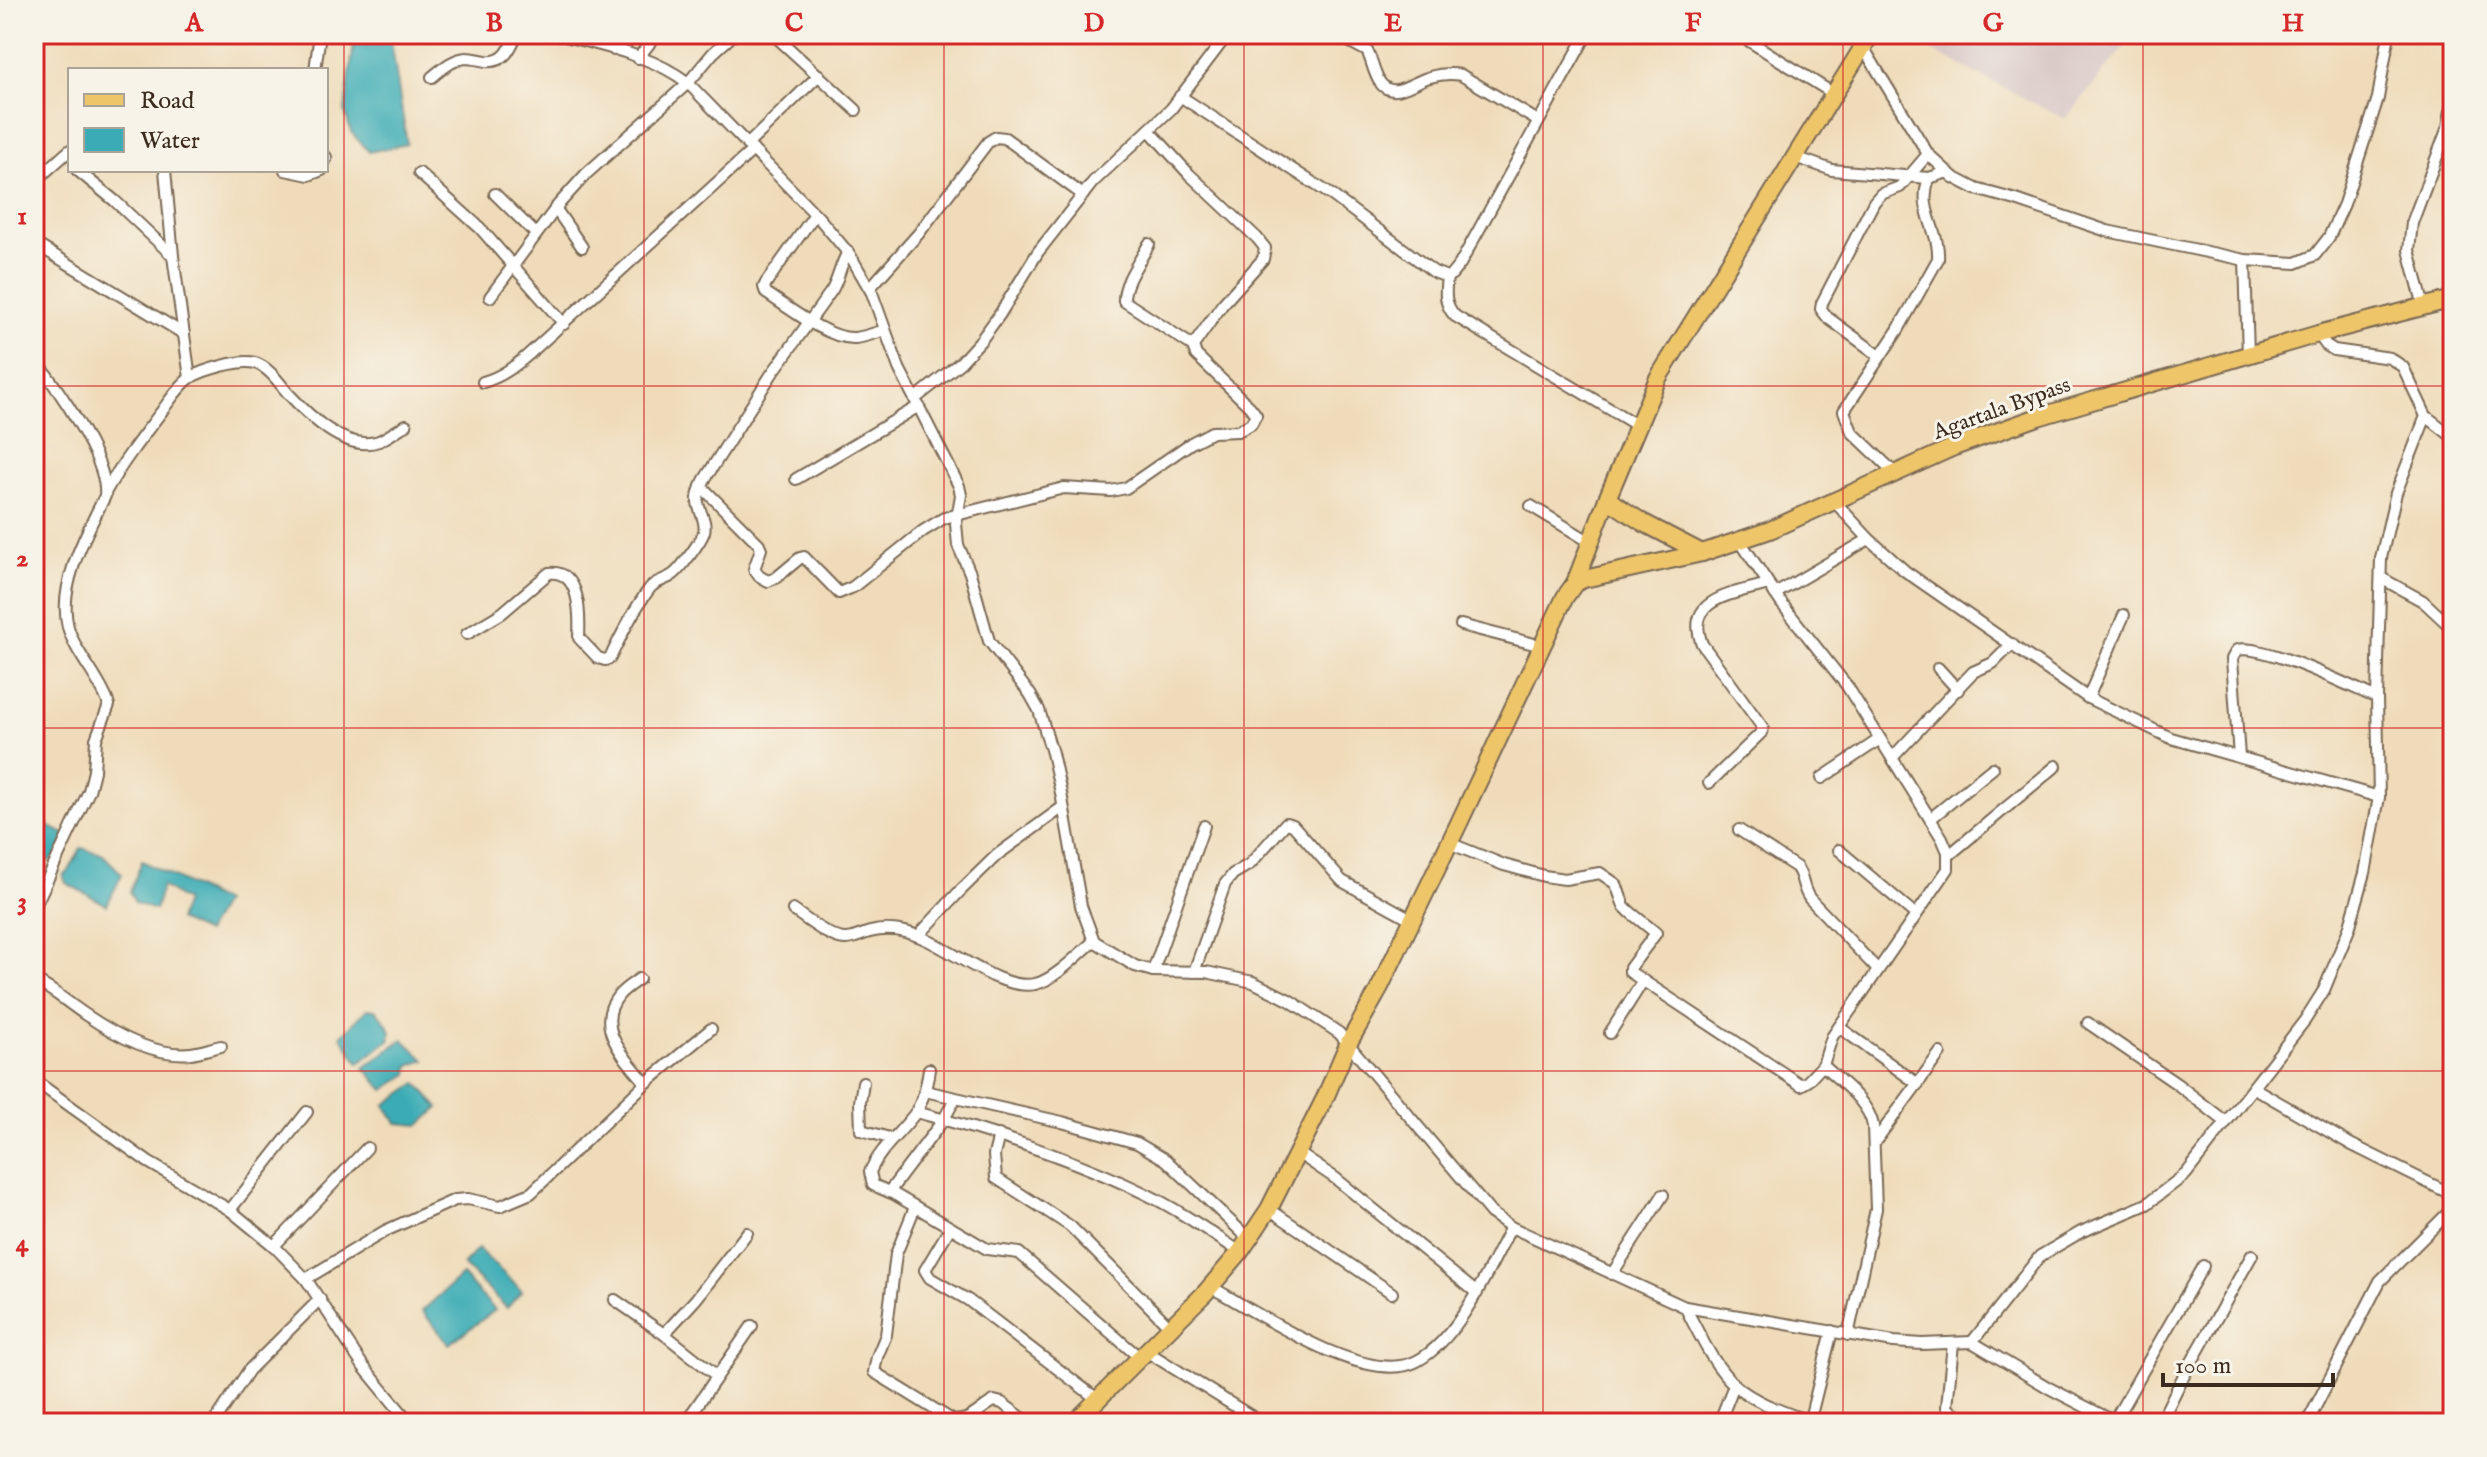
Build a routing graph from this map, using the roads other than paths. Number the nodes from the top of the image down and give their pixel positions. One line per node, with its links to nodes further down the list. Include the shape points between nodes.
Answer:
1 (320, 34): 16 (street)
2 (517, 34): 18 (street, via 500,61 468,58)
3 (558, 34): 14 (street)
4 (624, 34): 14 (street)
5 (657, 34): 15 (street)
6 (734, 34): 19 (street)
7 (773, 34): 17 (street)
8 (1228, 34): 21 (street)
9 (1336, 34): 24 (street, via 1367,51 1388,90 1452,73)
10 (1587, 34): 24 (street)
11 (1738, 34): 20 (street)
12 (2389, 34): 49 (street, via 2378,98 2329,237 2315,255 2296,263)
13 (1867, 41): 20 (main road); 27 (street)
14 (614, 50): 15 (street)
15 (638, 58): 19 (street)
16 (315, 68)
17 (819, 75): 23 (street); 26 (street)
18 (432, 77)
19 (688, 83): 26 (street); 41 (street)
20 (1834, 94): 29 (main road)
21 (1180, 96): 25 (street); 51 (street)
22 (2453, 98): 55 (street, via 2448,127 2412,223 2409,250)
23 (856, 110)
24 (1538, 121): 51 (street, via 1460,264)
25 (1149, 130): 40 (street); 61 (street, via 1265,248 1263,259)
26 (750, 147): 42 (street); 57 (street)
27 (1928, 154): 34 (street); 36 (street)
28 (67, 157): 38 (street)
29 (1795, 157): 36 (street, via 1832,170); 70 (main road, via 1658,378)
30 (79, 172): 48 (street)
31 (165, 172): 48 (street)
32 (295, 172): 33 (street)
33 (317, 172)
34 (1948, 172): 37 (street); 49 (street, via 1976,189 2107,231)
35 (419, 173): 50 (street)
36 (1910, 177): 37 (street); 63 (street, via 1874,202 1822,303 1828,318)
37 (1929, 178): 63 (street, via 1926,213 1938,259)
38 (34, 182)
39 (495, 194): 43 (street)
40 (1083, 195): 52 (street, via 1005,138 996,137); 67 (street, via 1038,252 981,340)
41 (555, 208): 43 (street); 46 (street)
42 (815, 214): 47 (street); 56 (street, via 764,287)
43 (536, 234): 50 (street)
44 (34, 243): 59 (street)
45 (1149, 244): 61 (street, via 1124,301)
46 (582, 247)
47 (848, 252): 52 (street); 56 (street, via 838,280)
48 (173, 256): 59 (street)
49 (2245, 260): 62 (street)
50 (512, 265): 53 (street); 57 (street)
51 (1447, 277): 70 (street, via 1447,308 1455,316)
52 (870, 288): 58 (street)
53 (490, 297)
54 (2453, 299): 55 (main road, Agartala Bypass)
55 (2424, 307): 60 (main road, Agartala Bypass)
56 (810, 321): 58 (street, via 845,338); 74 (street)
57 (564, 324): 66 (street, via 510,370)
58 (885, 330): 67 (street)
59 (184, 334): 65 (street)
60 (2318, 334): 62 (main road, Agartala Bypass); 68 (street, via 2334,350 2390,358 2403,367)
61 (1193, 346): 79 (street, via 1256,415 1251,424 1238,431 1212,432 1126,488 1064,488)
62 (2248, 355): 72 (main road, Agartala Bypass, via 2038,417)
63 (1880, 356): 72 (street, via 1844,411 1852,432)
64 (34, 358): 75 (street, via 74,414)
65 (190, 378): 69 (street, via 242,362 256,363 323,425 346,439 379,441); 75 (street)
66 (483, 382)
67 (918, 402): 73 (street); 79 (street, via 959,486)
68 (2426, 416): 71 (street); 84 (street, via 2396,493)
69 (406, 425)
70 (1638, 426): 76 (main road)
71 (2453, 437)
72 (1895, 473): 77 (main road, Agartala Bypass)
73 (796, 479)
74 (701, 486): 79 (street, via 759,544 754,569 759,576 776,578 804,557 839,593 923,531); 90 (street, via 698,503 704,532 675,574 651,587 610,658 598,658 579,638 577,595 556,572)
75 (106, 491): 112 (street, via 70,576 66,602 69,628 109,705 96,739 89,791)
76 (1607, 499): 82 (main road); 83 (main road)
77 (1835, 502): 80 (street); 81 (main road, Agartala Bypass)
78 (1531, 506): 82 (street)
79 (958, 516): 105 (street, via 958,545 983,626 1039,710)
80 (1869, 539): 86 (street); 91 (street, via 1905,571)
81 (1740, 541): 83 (main road, Agartala Bypass); 86 (street)
82 (1592, 543): 85 (main road)
83 (1702, 553): 85 (main road, Agartala Bypass)
84 (2381, 578): 89 (street, via 2423,601); 96 (street)
85 (1575, 583): 92 (main road)
86 (1772, 589): 97 (street, via 1847,686); 103 (street, via 1713,601 1698,620 1702,644 1763,728)
87 (2124, 615): 95 (street)
88 (1461, 625): 92 (street)
89 (2453, 629)
90 (467, 634)
91 (2012, 644): 94 (street); 95 (street)
92 (1542, 646): 109 (main road)
93 (1938, 668): 94 (street)
94 (1958, 690): 99 (street)
95 (2088, 698): 98 (street, via 2171,738)
96 (2377, 698): 98 (street, via 2299,664 2249,648 2237,650 2232,659); 104 (street)
97 (1880, 739): 99 (street); 102 (street)
98 (2239, 757): 104 (street)
99 (1892, 758): 106 (street)
100 (2056, 766): 111 (street)
101 (1993, 768): 106 (street)
102 (1822, 778)
103 (1709, 783)
104 (2379, 797): 137 (street, via 2365,873 2324,990)
105 (1063, 807): 116 (street, via 997,855); 117 (street, via 1081,906)
106 (1930, 819): 111 (street)
107 (1204, 826): 119 (street)
108 (1739, 830): 118 (street, via 1801,872 1802,889)
109 (1449, 843): 115 (main road); 123 (street, via 1524,872 1565,879 1600,873 1610,878 1624,906 1656,933 1630,968)
110 (1839, 850): 114 (street)
111 (1948, 856): 114 (street, via 1948,869)
112 (34, 908)
113 (793, 910): 116 (street, via 845,940 890,930)
114 (1916, 915): 118 (street)
115 (1411, 919): 120 (street, via 1342,881 1286,823 1225,884); 128 (main road)
116 (918, 936): 117 (street, via 1021,984 1047,979)
117 (1094, 941): 119 (street)
118 (1878, 970): 125 (street)
119 (1153, 971): 120 (street)
120 (1194, 972): 128 (street, via 1232,976 1271,990 1328,1025)
121 (639, 979): 134 (street, via 619,994 609,1023 615,1046)
122 (34, 980): 129 (street, via 106,1028 155,1049 177,1054)
123 (1643, 981): 127 (street); 131 (street, via 1801,1085)
124 (2088, 1023): 143 (street)
125 (1839, 1027): 131 (street); 136 (street)
126 (711, 1029): 134 (street)
127 (1610, 1033)
128 (1348, 1044): 148 (main road); 156 (street, via 1491,1213)
129 (221, 1046)
130 (1940, 1053): 136 (street)
131 (1823, 1065): 146 (street, via 1866,1107)
132 (929, 1069): 138 (street)
133 (863, 1082): 145 (street, via 861,1130)
134 (646, 1083): 164 (street, via 531,1193 500,1206 455,1200 385,1231)
135 (36, 1084): 155 (street, via 148,1162)
136 (1918, 1084): 146 (street)
137 (2254, 1088): 143 (street); 151 (street)
138 (925, 1091): 139 (street); 141 (street)
139 (955, 1099): 142 (street); 160 (street, via 1137,1143 1166,1160)
140 (307, 1112): 155 (street)
141 (916, 1112): 142 (street); 145 (street)
142 (944, 1119): 144 (street); 149 (street)
143 (2226, 1122): 176 (street, via 2186,1174 2147,1204 2040,1256)
144 (999, 1135): 160 (street, via 1085,1166); 172 (street, via 996,1178 1070,1226)
145 (893, 1139): 149 (street, via 870,1172 873,1185)
146 (1874, 1143): 175 (street, via 1876,1209)
147 (367, 1148): 159 (street)
148 (1298, 1153): 154 (main road); 167 (street)
149 (889, 1192): 152 (street)
150 (1663, 1195): 163 (street)
151 (2453, 1195)
152 (915, 1207): 157 (street); 189 (street, via 896,1254 886,1335 874,1372 952,1420 966,1420 994,1401)
153 (2453, 1208): 196 (street, via 2380,1281)
154 (1269, 1209): 160 (main road); 166 (street)
155 (230, 1210): 159 (street)
156 (1511, 1227): 163 (street); 167 (street)
157 (950, 1228): 178 (street, via 987,1249 1019,1253); 181 (street, via 925,1270 930,1278 968,1300)
158 (747, 1233): 174 (street)
159 (274, 1246): 164 (street)
160 (1245, 1246): 165 (main road)
161 (2252, 1255): 195 (street)
162 (2203, 1266): 185 (street)
163 (1612, 1274): 170 (street)
164 (306, 1279): 168 (street)
165 (1211, 1287): 167 (street, via 1350,1361 1396,1368 1433,1350); 172 (main road)
166 (1392, 1293)
167 (1477, 1293)
168 (320, 1299): 183 (street, via 363,1366); 186 (street, via 249,1370)
169 (615, 1300): 174 (street)
170 (1685, 1307): 173 (street); 180 (street)
171 (752, 1326): 179 (street)
172 (1171, 1328): 178 (main road)
173 (1832, 1331): 175 (street); 184 (street)
174 (664, 1334): 179 (street)
175 (1848, 1335): 177 (street)
176 (1972, 1342): 177 (street); 185 (street)
177 (1953, 1343): 182 (street)
178 (1143, 1355): 181 (main road); 191 (street)
179 (717, 1376): 188 (street)
180 (1734, 1385): 184 (street); 192 (street)
181 (1097, 1399): 190 (main road)
182 (1948, 1410): 193 (street); 194 (street)
183 (407, 1418): 187 (street)
184 (1808, 1422)
185 (2114, 1422)
186 (214, 1423)
187 (394, 1423)
188 (685, 1423)
189 (1029, 1423)
190 (1074, 1423)
191 (1262, 1423)
192 (1719, 1423)
193 (1944, 1423)
194 (1969, 1423)
195 (2160, 1423)
196 (2307, 1423)

